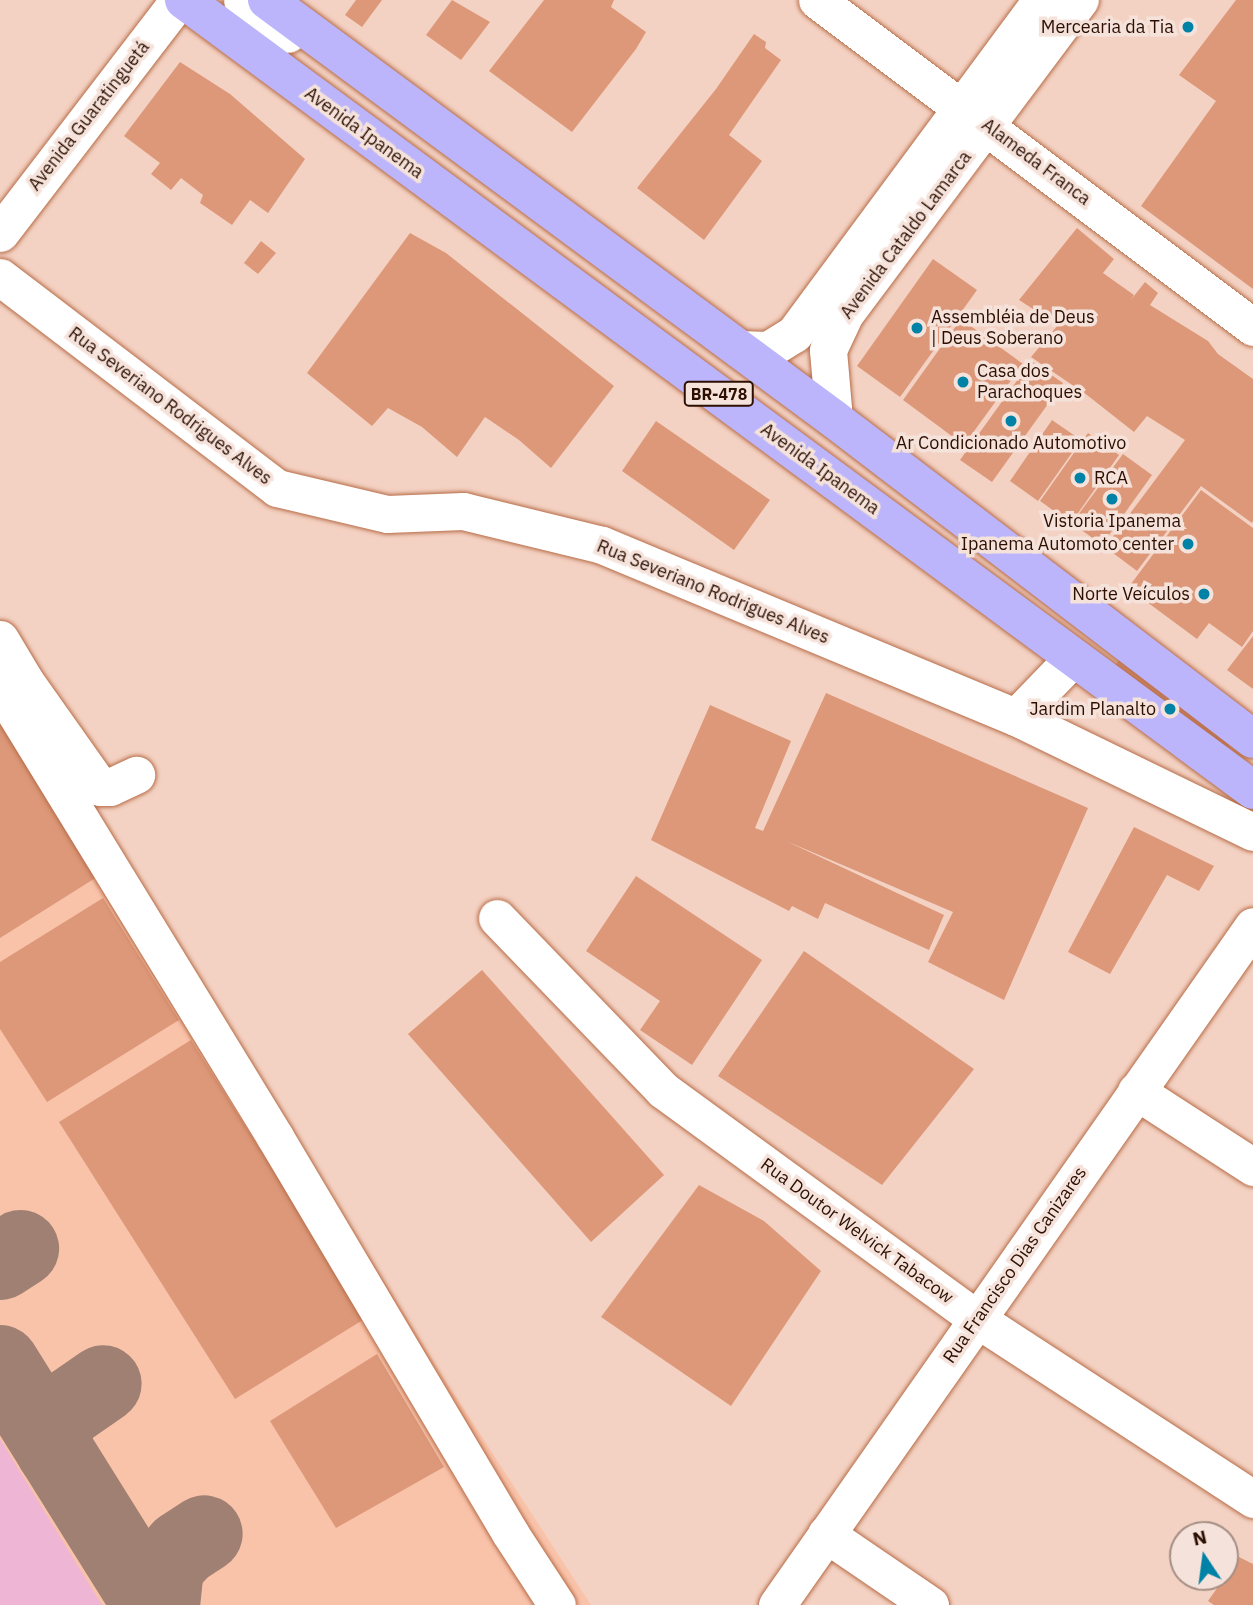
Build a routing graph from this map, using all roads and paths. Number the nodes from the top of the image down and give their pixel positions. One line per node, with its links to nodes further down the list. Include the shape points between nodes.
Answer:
1 (179, 0): 10 (street, Avenida Guaratinguetá)
2 (184, 0): 16 (main road, Avenida Ipanema / BR-478)
3 (201, 0): 22 (street)
4 (242, 0): 20 (street)
5 (267, 0): 13 (main road, BR-478)
6 (817, 0): 9 (street, Alameda Franca)
7 (1041, 0): 9 (street, Avenida Cataldo Lamarca)
8 (1080, 0): 9 (street, Avenida Cataldo Lamarca)
9 (974, 116): 12 (street, Alameda Franca); 13 (street, Avenida Cataldo Lamarca, via 794,334 768,351); 14 (street, Avenida Cataldo Lamarca, via 844,315 828,350)
10 (0, 233)
11 (0, 277): 18 (street, Rua Severiano Rodrigues Alves, via 277,488 387,514 464,511 602,545)
12 (1253, 327)
13 (739, 349): 14 (main road, BR-478)
14 (834, 419): 19 (main road, BR-478)
15 (0, 639): 21 (street, via 100,787)
16 (1074, 657): 18 (street); 23 (main road, Avenida Ipanema / BR-478)
17 (0, 688): 32 (street, via 510,1533)
18 (1016, 717): 24 (street, Rua Severiano Rodrigues Alves)
19 (1253, 739)
20 (1253, 750)
21 (136, 775)
22 (1253, 782)
23 (1253, 790)
24 (1253, 832)
25 (497, 918): 29 (street, Rua Doutor Welvick Tabacow, via 663,1090)
26 (1253, 926): 27 (street, Rua Francisco Dias Canizares)
27 (1136, 1091): 28 (street); 29 (street, Rua Francisco Dias Canizares)
28 (1253, 1167)
29 (977, 1319): 30 (street, Rua Doutor Welvick Tabacow); 31 (street, Rua Francisco Dias Canizares)
30 (1253, 1499)
31 (826, 1534): 33 (street, Rua Francisco Dias Canizares); 34 (street)
32 (558, 1605)
33 (777, 1605)
34 (930, 1605)

